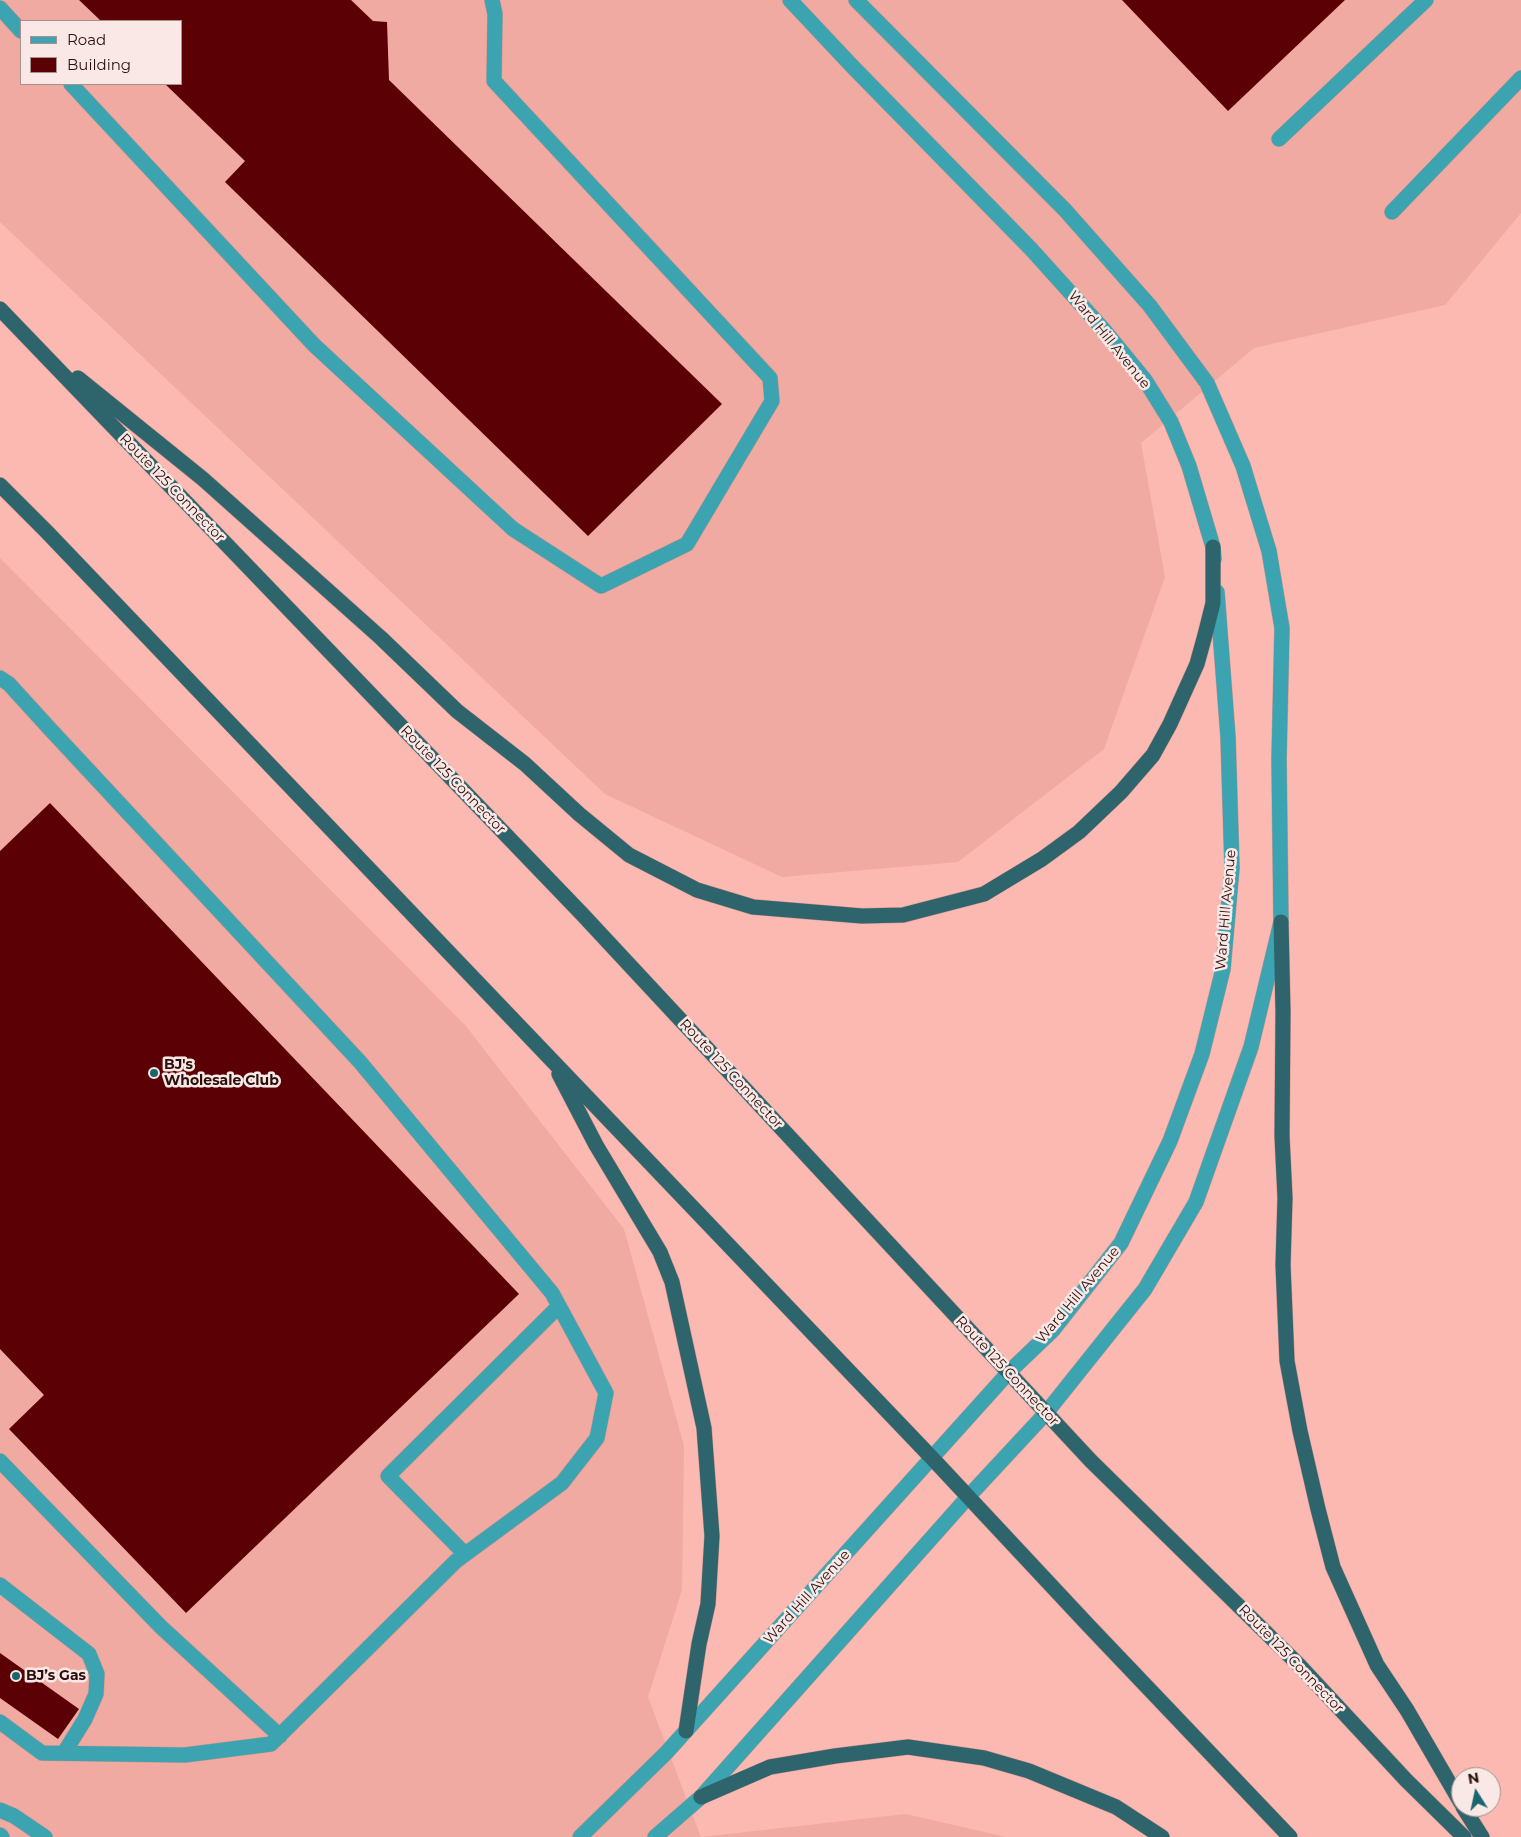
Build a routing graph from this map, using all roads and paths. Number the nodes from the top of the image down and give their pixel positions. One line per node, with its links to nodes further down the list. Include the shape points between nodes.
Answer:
1 (492, 0): 8 (street, via 495,14 494,81 770,378 772,401 687,544 601,586 513,529 314,346)
2 (790, 0): 14 (street, Ward Hill Avenue, via 1031,249 1144,380 1171,422 1189,466)
3 (856, 0): 16 (street, via 1065,210 1150,306 1207,383 1243,466 1269,550 1282,628 1279,759)
4 (1426, 0): 9 (street)
5 (0, 8): 6 (street)
6 (20, 30)
7 (1521, 78): 10 (street)
8 (72, 85)
9 (1279, 139)
10 (1392, 212)
11 (0, 309): 12 (highway, Route 125 Connector)
12 (28, 338): 14 (highway, via 203,479 381,638 457,711 525,764 629,855 697,890 753,907 862,916 903,915 984,894 1079,832 1121,792 1152,755 1170,724 1197,664 1205,636 1212,602); 19 (highway, Route 125 Connector, via 582,914)
13 (0, 485): 17 (highway)
14 (1212, 547): 19 (street, Ward Hill Avenue, via 1228,737 1232,868 1223,969 1202,1054 1170,1141 1121,1243 1053,1330)
15 (0, 678): 18 (street, via 360,1062 552,1293)
16 (1281, 922): 20 (street, via 1251,1048 1196,1202 1145,1289); 30 (highway, via 1286,1361 1333,1566 1376,1665)
17 (552, 1060): 21 (highway); 27 (highway, via 596,1145 660,1252 672,1282 702,1418 712,1536 708,1604 698,1644)
18 (559, 1306): 24 (street, via 606,1393 597,1438 562,1483); 24 (street, via 388,1476)
19 (1009, 1372): 20 (highway, Route 125 Connector); 21 (street, Ward Hill Avenue)
20 (1046, 1413): 23 (street); 39 (highway, Route 125 Connector, via 1299,1665)
21 (932, 1458): 23 (highway); 27 (street, Ward Hill Avenue)
22 (0, 1461): 28 (street, via 161,1627)
23 (968, 1497): 31 (street); 38 (highway)
24 (464, 1553): 28 (street)
25 (0, 1585): 29 (street, via 89,1654 98,1674 96,1694)
26 (0, 1722): 29 (street, via 42,1753)
27 (686, 1731): 35 (street, Ward Hill Avenue)
28 (280, 1736): 29 (street, via 271,1744 185,1755)
29 (64, 1754)
30 (1451, 1786)
31 (701, 1796): 36 (street); 37 (highway, via 770,1767 908,1747 984,1758 1029,1771 1116,1807)
32 (0, 1810): 34 (street)
33 (1470, 1817): 40 (highway)
34 (45, 1837)
35 (580, 1837)
36 (655, 1837)
37 (1162, 1837)
38 (1290, 1837)
39 (1464, 1837)
40 (1482, 1837)

